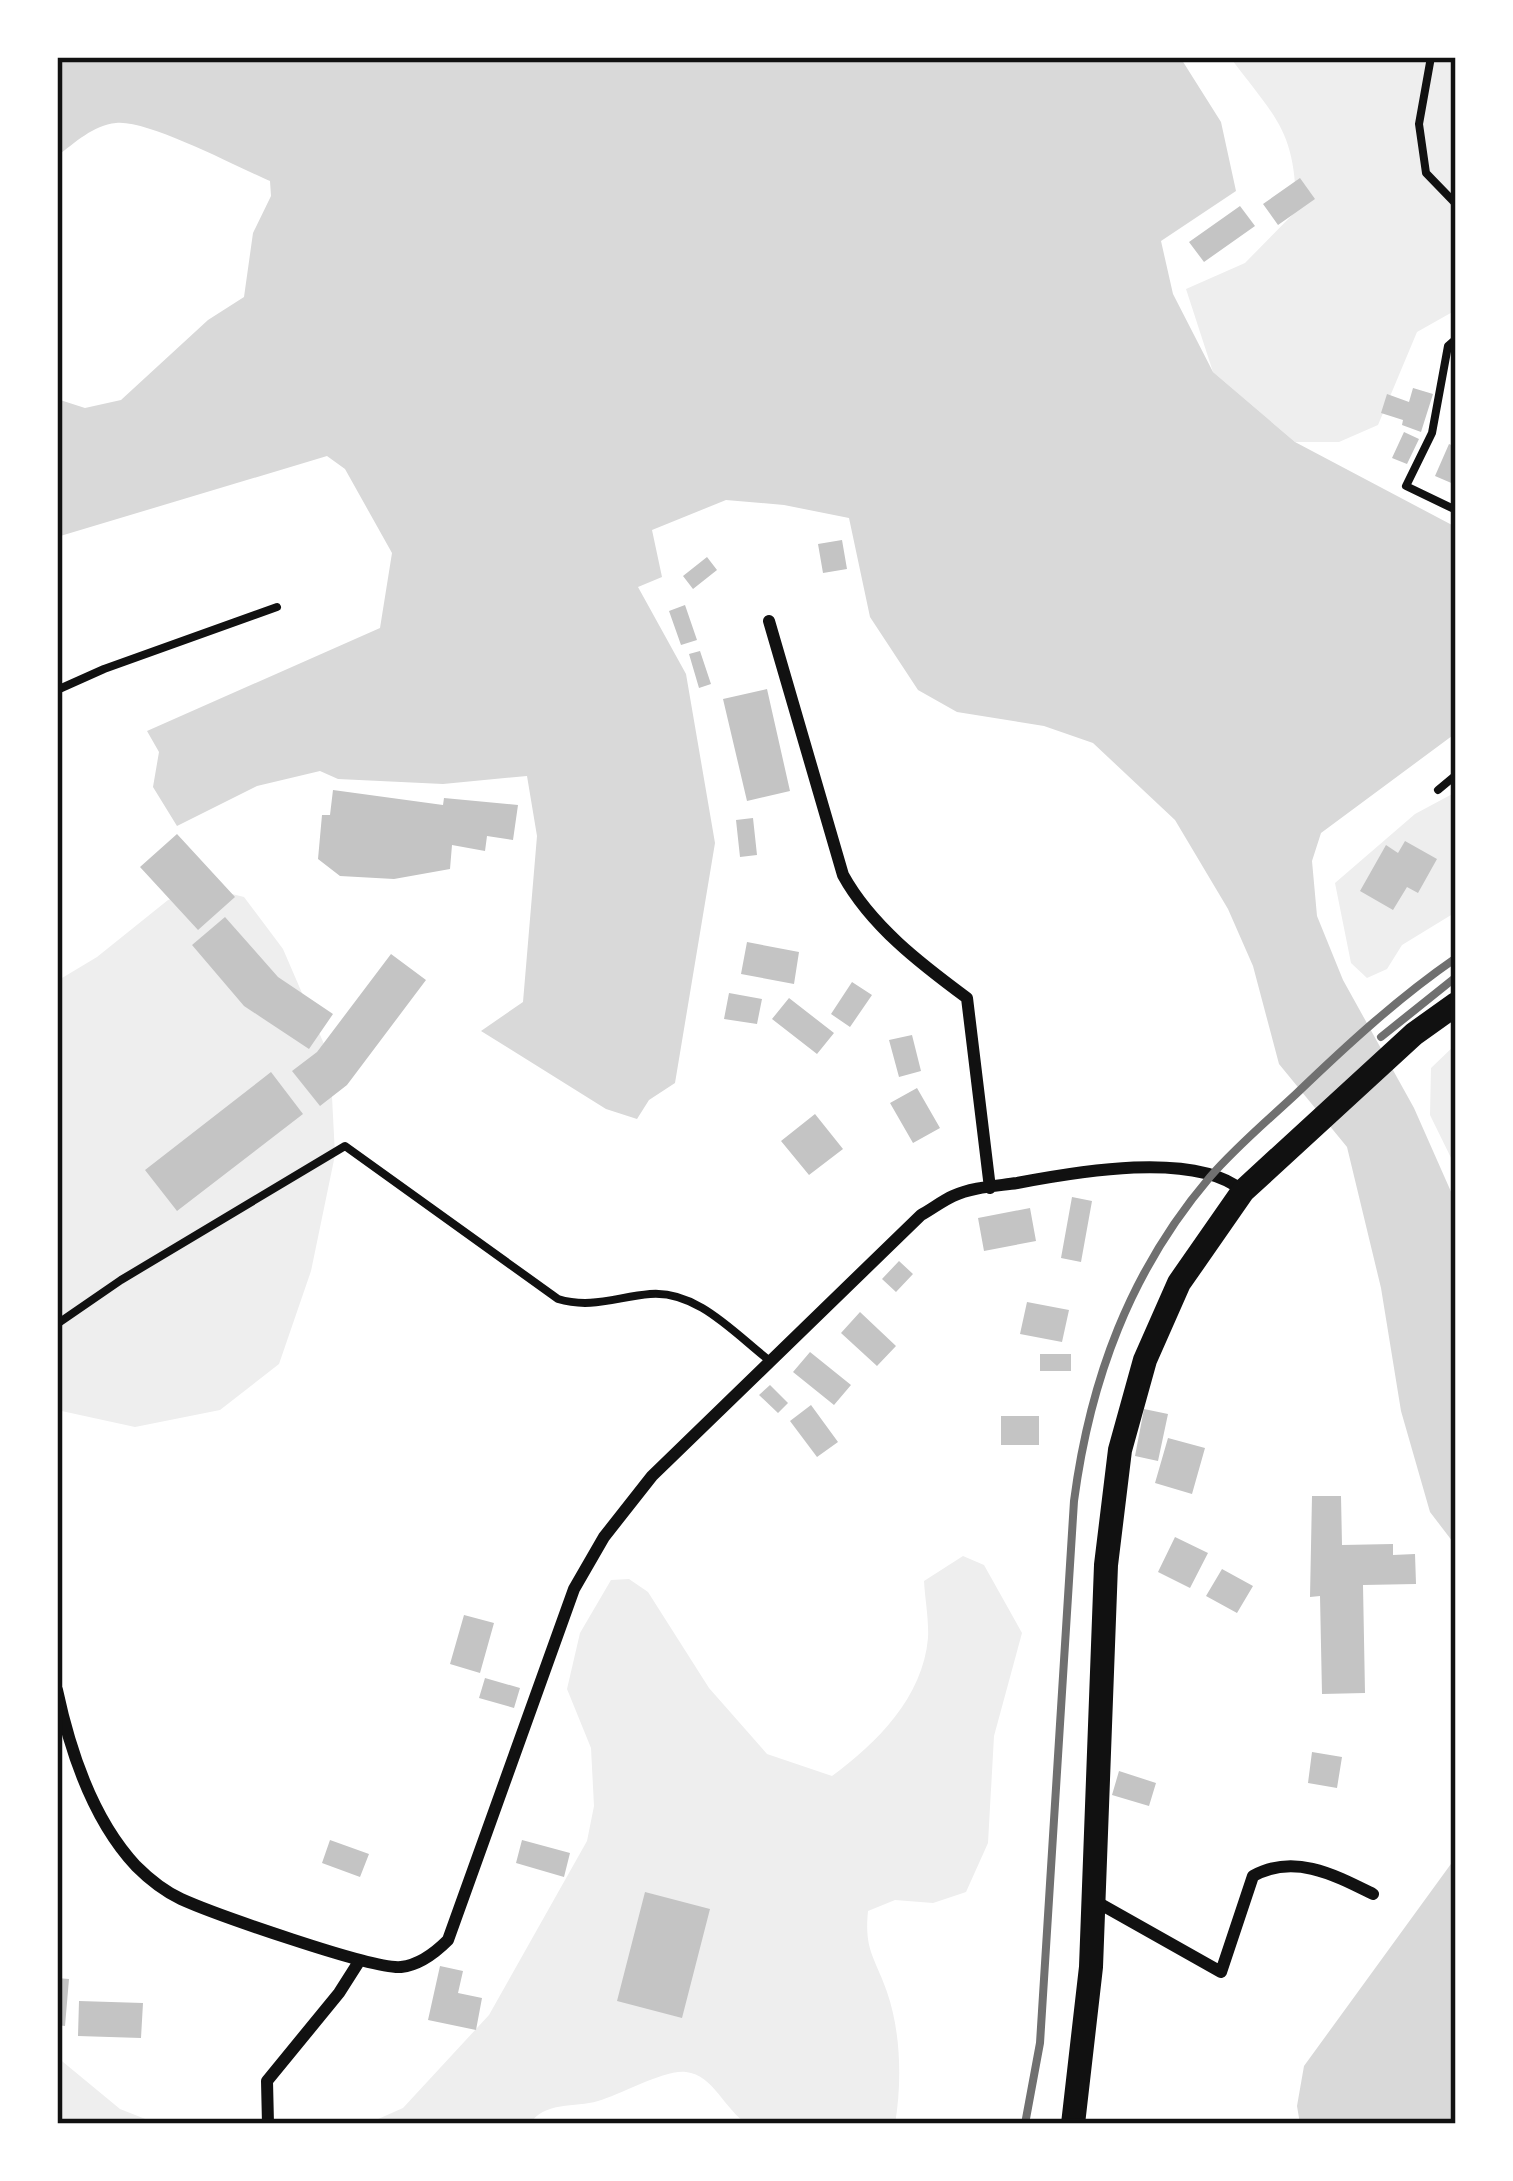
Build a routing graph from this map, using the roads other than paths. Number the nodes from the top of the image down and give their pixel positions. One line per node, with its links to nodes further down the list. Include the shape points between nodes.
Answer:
1 (1431, 57): 2 (lane, via 1419,124 1426,173)
2 (1456, 204)
3 (1456, 339): 4 (lane, via 1448,346 1432,433 1406,486)
4 (1456, 510)
5 (277, 608): 7 (lane)
6 (769, 621): 11 (street, via 855,898 967,998)
7 (57, 691)
8 (1456, 775): 9 (lane)
9 (1438, 790)
10 (1456, 1004): 12 (highway)
11 (990, 1187): 12 (street, via 1103,1168 1163,1168 1229,1179); 14 (street, via 956,1194 921,1215)
12 (1244, 1191): 17 (highway, via 1179,1282 1145,1360 1120,1450 1106,1565)
13 (57, 1324): 14 (lane, via 345,1147 558,1299 582,1306 654,1293 690,1299)
14 (770, 1360): 18 (street, via 652,1476 574,1589 448,1940 405,1967)
15 (57, 1690): 18 (street, via 78,1767 132,1862 153,1882 181,1899)
16 (1373, 1894): 17 (street, via 1308,1867 1269,1867 1252,1876 1221,1972)
17 (1094, 1901): 20 (highway)
18 (360, 1960): 19 (street, via 267,2081)
19 (268, 2124)
20 (1073, 2124)

